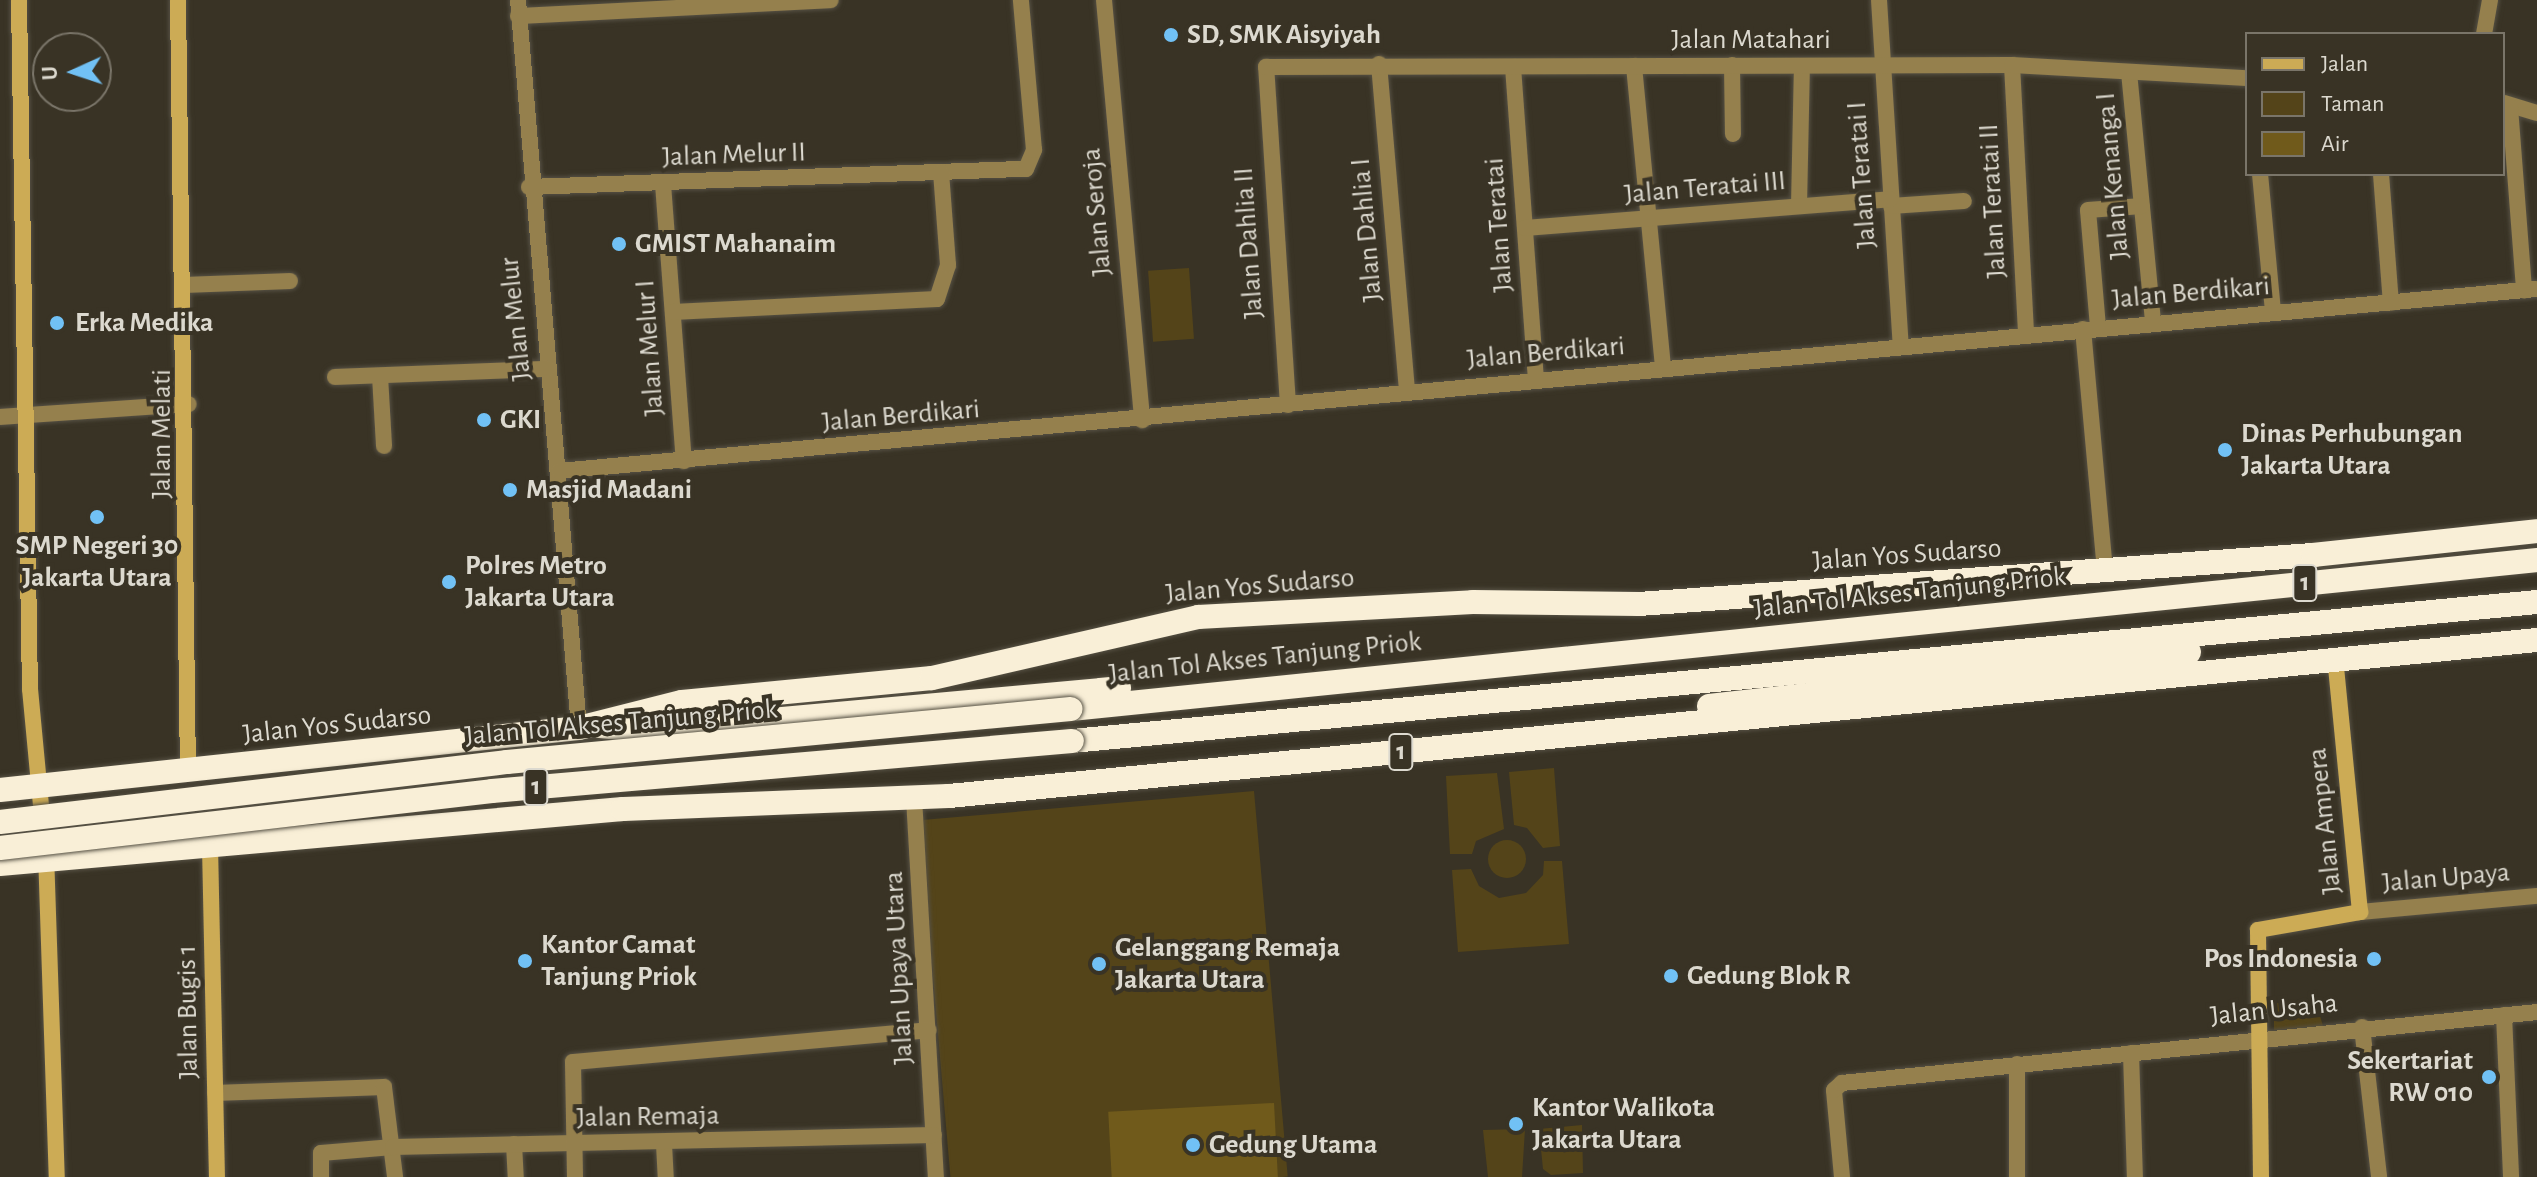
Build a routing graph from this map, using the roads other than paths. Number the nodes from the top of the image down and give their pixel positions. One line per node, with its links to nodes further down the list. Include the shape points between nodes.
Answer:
1 (19, 0): 52 (street)
2 (178, 0): 35 (street, Jalan Melati)
3 (831, 0): 8 (street)
4 (1021, 0): 23 (street, Jalan Melur II, via 1031,165)
5 (1104, 0): 54 (street, Jalan Seroja)
6 (1879, 0): 12 (street, Jalan Teratai I)
7 (2490, 0): 9 (street)
8 (518, 8): 27 (street, Jalan Melur)
9 (2484, 32)
10 (1379, 64): 16 (street, Jalan Matahari); 18 (street, Jalan Matahari, via 1270,66); 49 (street, Jalan Dahlia I)
11 (1732, 65): 14 (street, Jalan Matahari); 15 (street, Jalan Matahari); 22 (street)
12 (1879, 65): 13 (street, Jalan Matahari); 15 (street, Jalan Matahari); 29 (street, Jalan Teratai I)
13 (2012, 65): 17 (street, Jalan Matahari); 42 (street, Jalan Teratai II)
14 (1634, 66): 16 (street, Jalan Matahari); 32 (street)
15 (1802, 66): 30 (street)
16 (1513, 67): 33 (street, Jalan Teratai)
17 (2129, 72): 19 (street, Jalan Matahari); 31 (street, Jalan Kenanga I)
18 (1262, 76): 51 (street, Jalan Dahlia II)
19 (2245, 78)
20 (2506, 105): 21 (street); 36 (street)
21 (2537, 113)
22 (1733, 134)
23 (941, 172): 26 (street, Jalan Melur II); 38 (street, via 948,265 937,299)
24 (2260, 176): 39 (street)
25 (2381, 176): 37 (street)
26 (663, 184): 27 (street, Jalan Melur II); 38 (street, Jalan Melur I)
27 (529, 187): 45 (street, Jalan Melur)
28 (1964, 201): 29 (street, Jalan Teratai III)
29 (1890, 202): 30 (street, Jalan Teratai III); 43 (street, Jalan Teratai I)
30 (1799, 206): 32 (street, Jalan Teratai III)
31 (2142, 206): 40 (street, Jalan Kenanga I); 41 (street, via 2088,210)
32 (1649, 220): 33 (street, Jalan Teratai III); 44 (street)
33 (1525, 228): 48 (street, Jalan Teratai)
34 (290, 281): 35 (street)
35 (185, 285): 50 (street, Jalan Melati)
36 (2531, 290): 37 (street, Jalan Berdikari)
37 (2391, 303): 39 (street, Jalan Berdikari)
38 (673, 312): 56 (street, Jalan Melur I)
39 (2273, 312): 40 (street, Jalan Berdikari)
40 (2153, 322): 41 (street, Jalan Berdikari)
41 (2090, 328): 42 (street, Jalan Berdikari); 60 (street)
42 (2026, 334): 43 (street, Jalan Berdikari)
43 (1901, 346): 44 (street, Jalan Berdikari)
44 (1663, 368): 48 (street, Jalan Berdikari)
45 (548, 369): 46 (street); 57 (street, Jalan Melur)
46 (380, 376): 47 (street); 55 (street)
47 (335, 377)
48 (1536, 379): 49 (street, Jalan Berdikari)
49 (1407, 392): 51 (street, Jalan Berdikari)
50 (189, 404): 52 (street); 70 (street, Jalan Melati)
51 (1288, 405): 54 (street, Jalan Berdikari)
52 (23, 416): 53 (street); 71 (street)
53 (0, 417)
54 (1142, 420): 56 (street, Jalan Berdikari)
55 (384, 446)
56 (684, 461): 57 (street, Jalan Berdikari)
57 (559, 471): 67 (street, Jalan Melur)
58 (2537, 531): 60 (highway, Jalan Yos Sudarso / 1)
59 (2537, 560): 65 (highway, Jalan Tol Akses Tanjung Priok / 1)
60 (2105, 570): 67 (highway, Jalan Yos Sudarso / 1, via 1639,604 1473,602 1198,617 962,673 682,702)
61 (2537, 602): 62 (highway, Jalan Tol Akses Tanjung Priok / 1)
62 (2383, 616): 66 (highway, via 2367,633 1763,696 1706,706); 78 (highway, Jalan Tol Akses Tanjung Priok / 1, bridge, via 492,791)
63 (2537, 640): 64 (highway, 1)
64 (2335, 656): 66 (highway, 1); 82 (street, Jalan Ampera)
65 (1070, 701): 67 (highway, via 831,714 650,731); 74 (highway, Jalan Tol Akses Tanjung Priok / 1, bridge)
66 (1667, 724): 73 (highway, 1)
67 (589, 727): 68 (highway, Jalan Yos Sudarso / 1)
68 (465, 741): 69 (highway, Jalan Yos Sudarso / 1); 75 (highway, via 448,755 441,788)
69 (387, 750): 70 (highway, Jalan Yos Sudarso / 1); 76 (highway, via 409,783 407,809)
70 (188, 771): 71 (highway, Jalan Yos Sudarso / 1)
71 (39, 788): 72 (highway, Jalan Yos Sudarso / 1); 79 (street)
72 (0, 790)
73 (914, 798): 75 (highway, 1); 86 (street, Jalan Upaya Utara)
74 (0, 822)
75 (466, 823): 76 (highway, 1)
76 (392, 830): 77 (highway, 1)
77 (210, 846): 79 (highway, 1); 90 (street, Jalan Bugis 1)
78 (0, 848)
79 (46, 859): 80 (highway, 1); 96 (street)
80 (0, 864)
81 (2537, 896): 82 (street, Jalan Upaya)
82 (2360, 912): 87 (street, Jalan Ampera, via 2258,930)
83 (2537, 1012): 84 (street, Jalan Usaha)
84 (2504, 1015): 85 (street, Jalan Usaha); 109 (street)
85 (2362, 1027): 87 (street, Jalan Usaha); 108 (street)
86 (929, 1030): 91 (street, Jalan Upaya Utara); 93 (street, via 573,1062)
87 (2259, 1037): 88 (street, Jalan Usaha); 107 (street)
88 (2131, 1053): 89 (street, Jalan Usaha); 106 (street)
89 (2017, 1064): 104 (street, Jalan Usaha, via 1838,1084); 105 (street)
90 (215, 1093): 95 (street, via 384,1087); 97 (street, Jalan Bugis 1)
91 (934, 1135): 94 (street, Jalan Remaja); 103 (street)
92 (514, 1144): 93 (street, Jalan Remaja); 95 (street, Jalan Remaja); 100 (street)
93 (573, 1144): 94 (street, Jalan Remaja); 101 (street)
94 (664, 1144): 102 (street)
95 (393, 1147): 98 (street, Jalan Remaja, via 320,1154); 99 (street)
96 (57, 1177)
97 (217, 1177)
98 (321, 1177)
99 (395, 1177)
100 (516, 1177)
101 (575, 1177)
102 (666, 1177)
103 (936, 1177)
104 (1842, 1177)
105 (2017, 1177)
106 (2135, 1177)
107 (2261, 1177)
108 (2379, 1177)
109 (2511, 1177)

